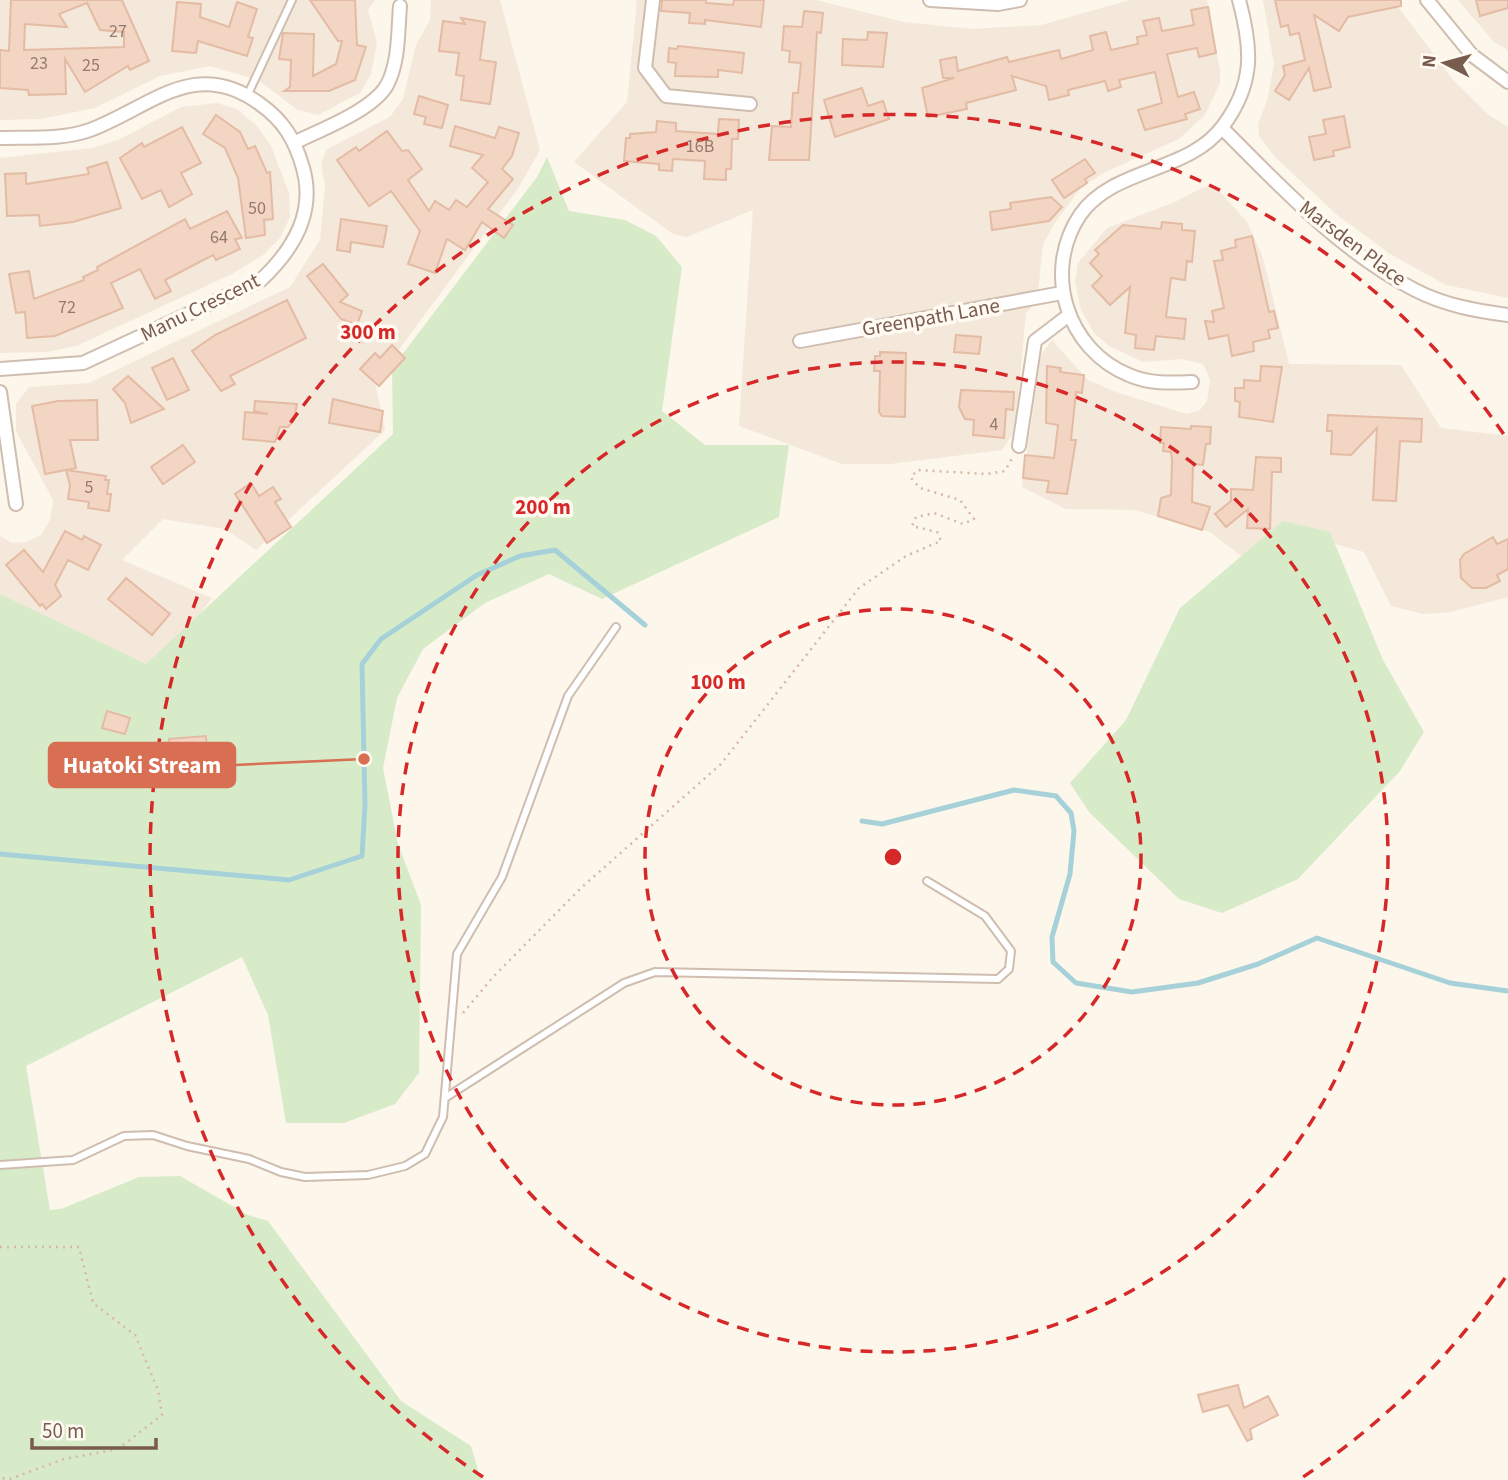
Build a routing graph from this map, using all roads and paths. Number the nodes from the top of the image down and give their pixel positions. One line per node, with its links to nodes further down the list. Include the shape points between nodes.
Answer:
1 (292, 0): 9 (lane)
2 (653, 0): 10 (street, via 645,68 666,96)
3 (930, 0): 4 (street, via 998,4)
4 (1020, 0)
5 (1239, 0): 11 (street, via 1250,58 1240,99)
6 (1427, 0): 8 (street, via 1472,55)
7 (400, 6): 13 (street, via 396,54 387,85 373,102)
8 (1508, 82)
9 (248, 94): 12 (street, Manu Crescent, via 223,84 204,83 165,93 88,131); 13 (street, Manu Crescent, via 273,113)
10 (750, 104)
11 (1222, 128): 14 (street, via 1201,147 1108,190 1081,215 1065,254); 16 (street, Marsden Place, via 1311,213 1394,277 1439,300)
12 (0, 138)
13 (296, 142): 18 (street, Manu Crescent, via 306,178 305,216 296,240 261,280 83,363)
14 (1062, 293): 15 (street); 17 (street, Greenpath Lane)
15 (1069, 315): 19 (street, via 1078,334 1107,364 1158,383); 21 (street, via 1035,341)
16 (1508, 315)
17 (800, 341)
18 (0, 369)
19 (1192, 382)
20 (0, 392): 22 (street)
21 (1019, 446): 25 (path, via 1005,471 917,470 911,478 920,488 960,500 974,519 963,524 934,513 916,517 912,526 937,532 941,541 906,556 859,587 721,764 581,888 493,977)
22 (16, 504)
23 (616, 627): 25 (lane, via 568,696 502,877 457,954)
24 (927, 881): 26 (lane, via 985,916 1011,951 1009,969 998,979 655,972 624,983)
25 (450, 1029): 26 (lane)
26 (445, 1098): 27 (lane, via 443,1117 425,1154 405,1166 368,1175 306,1177 153,1135 124,1136 73,1160)
27 (0, 1165)
28 (0, 1247): 29 (path, via 79,1247 93,1303 135,1335 158,1390 162,1415 118,1448)
29 (0, 1478)

